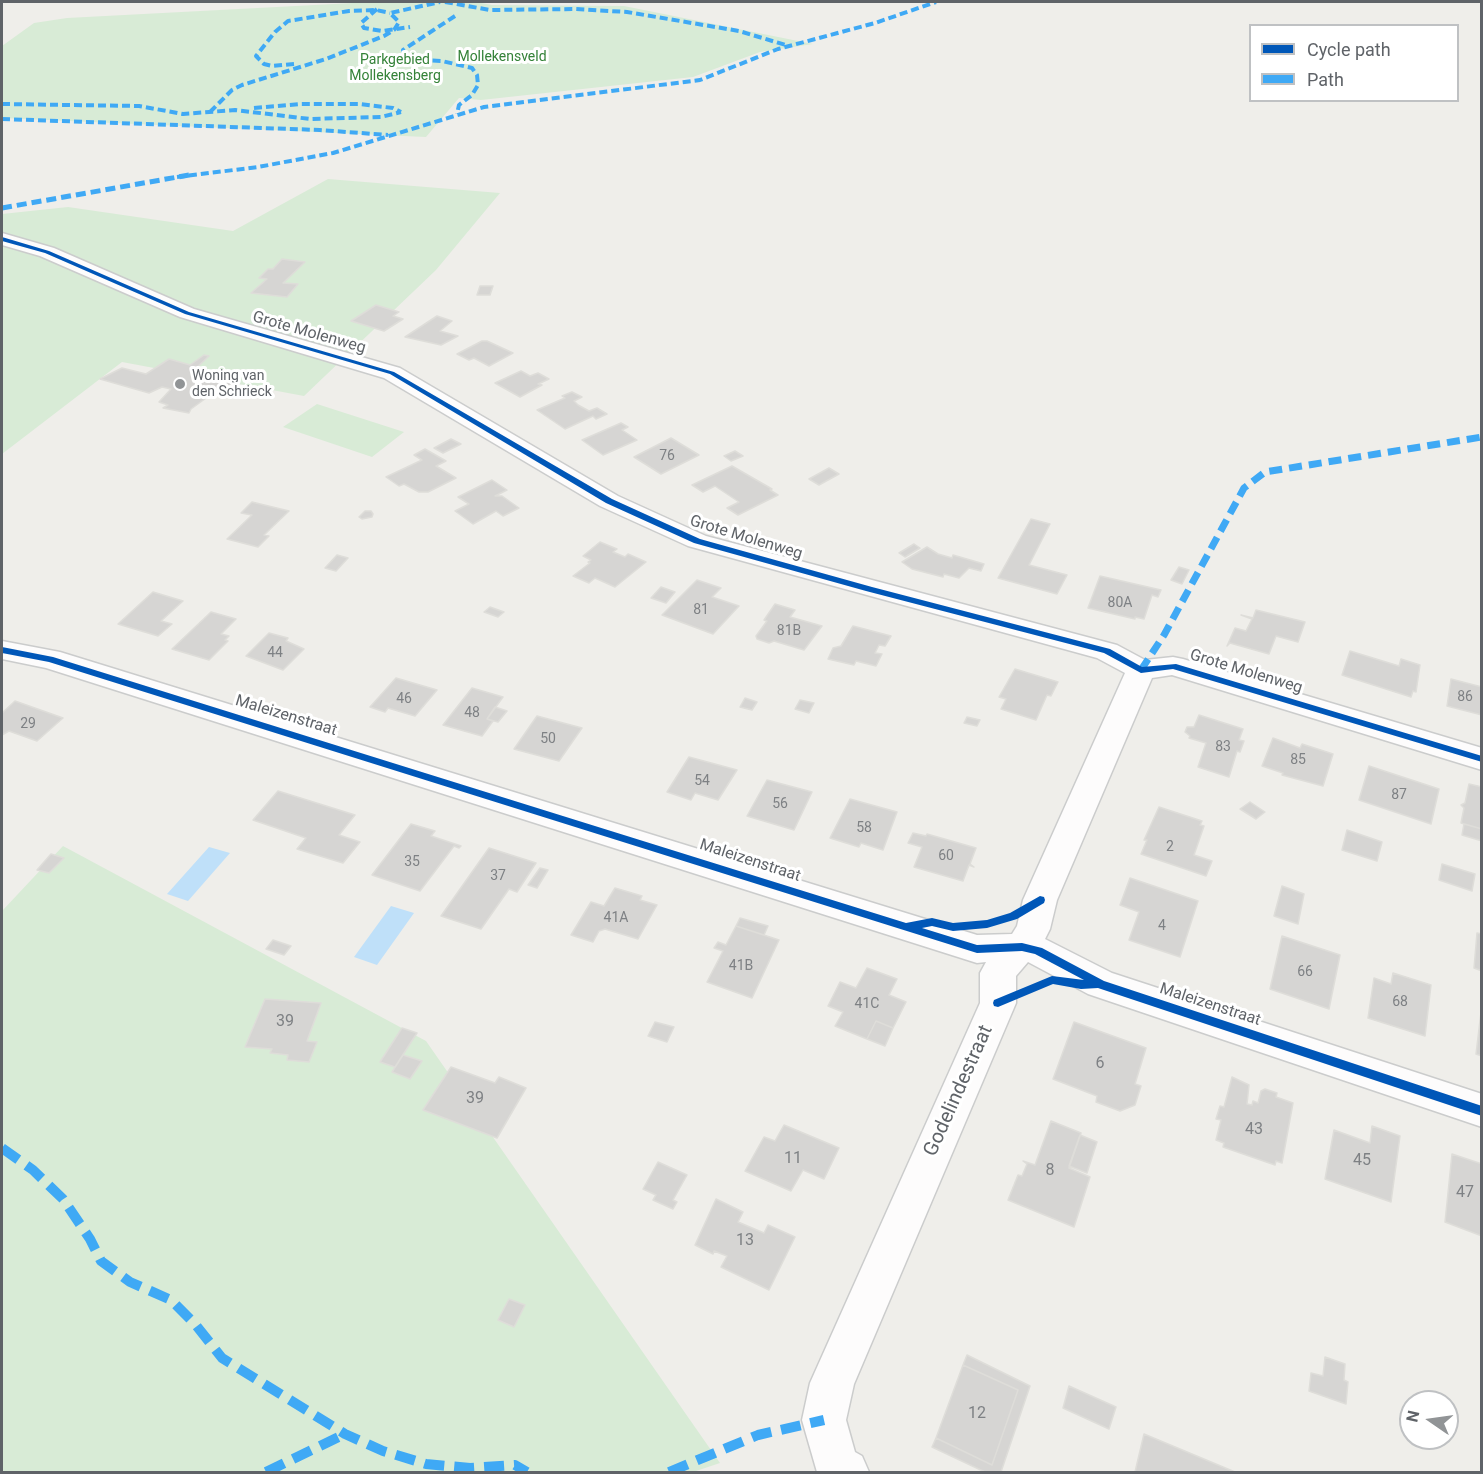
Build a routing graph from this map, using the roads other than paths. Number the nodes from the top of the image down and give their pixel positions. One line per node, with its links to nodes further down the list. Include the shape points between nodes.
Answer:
1 (2, 239): 3 (street, Grote Molenweg, via 47,252 187,313 392,373 609,501 697,541 1107,651)
2 (2, 650): 5 (street, Maleizenstraat, via 61,662 977,949)
3 (1141, 670): 4 (street, Grote Molenweg, via 1173,666); 5 (street, Godelindestraat, via 1040,900 1033,929)
4 (1482, 759)
5 (1022, 947): 6 (street, Maleizenstraat, via 1038,951 1100,984); 7 (street, Godelindestraat, via 998,973 998,1004 832,1383 824,1420 837,1466)
6 (1482, 1111)
7 (846, 1473)

